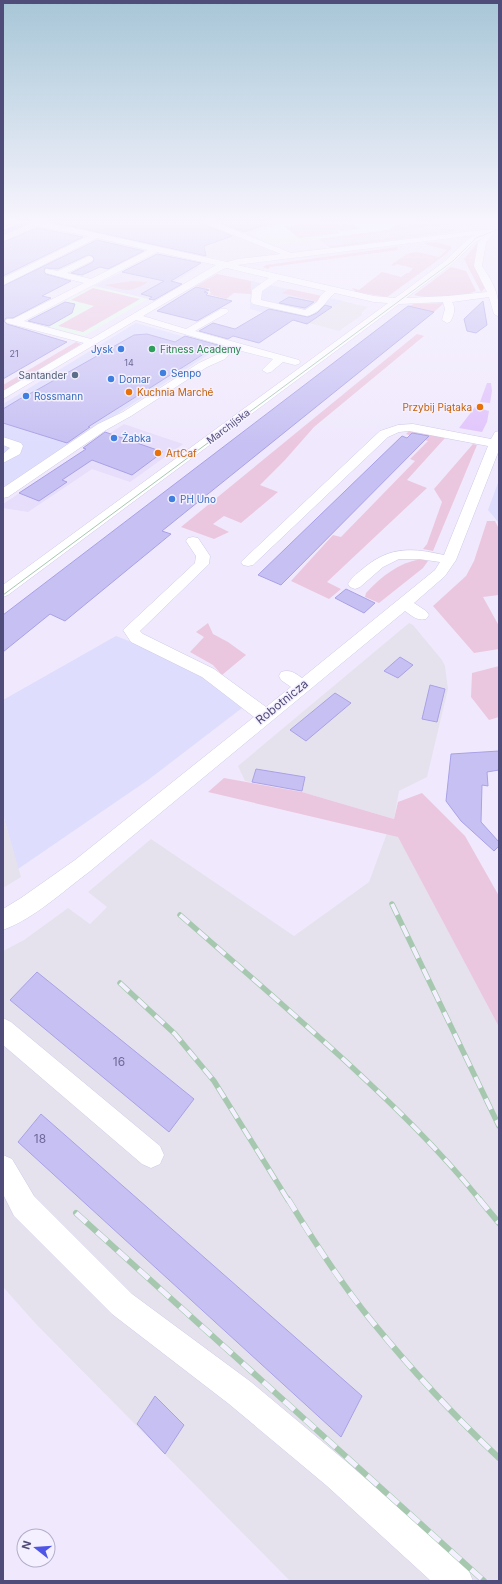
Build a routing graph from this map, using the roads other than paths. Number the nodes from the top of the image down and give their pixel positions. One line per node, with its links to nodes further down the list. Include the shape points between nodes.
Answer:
1 (65, 296): 16 (street)
2 (171, 296): 13 (street)
3 (257, 296): 4 (street, via 256,302 307,313 321,304)
4 (325, 296)
5 (360, 296): 10 (street)
6 (403, 296): 10 (street, Marchijska)
7 (493, 296): 8 (street)
8 (494, 299): 9 (street, via 470,297); 12 (street)
9 (446, 300): 10 (street); 15 (street, via 450,312)
10 (396, 301): 32 (street, Marchijska)
11 (224, 311): 17 (street)
12 (499, 314)
13 (135, 317): 17 (street); 18 (street)
14 (3, 320): 16 (street)
15 (447, 320)
16 (15, 322): 18 (street)
17 (187, 332): 19 (street)
18 (92, 342): 23 (street)
19 (230, 347): 20 (street); 27 (street, via 221,356 102,427)
20 (281, 358): 21 (street); 22 (street)
21 (295, 362)
22 (267, 370)
23 (3, 396)
24 (497, 439): 29 (street, Robotnicza); 30 (street, via 403,427 392,430 384,434)
25 (3, 441): 26 (street, via 17,446 16,451)
26 (3, 459)
27 (3, 494)
28 (193, 541): 37 (street, via 203,556 202,564 131,630 137,638 208,673)
29 (449, 560): 31 (street, via 415,553 394,556 375,565); 33 (street, Robotnicza, via 440,573)
30 (248, 562)
31 (355, 584)
32 (3, 592)
33 (404, 603): 34 (street); 36 (street, Robotnicza)
34 (421, 615)
35 (287, 676): 36 (street)
36 (302, 686): 37 (street, Robotnicza)
37 (265, 716): 38 (street, Robotnicza, via 82,866)
38 (3, 920)
39 (3, 1030): 40 (street)
40 (151, 1155)
41 (3, 1168): 42 (street, via 24,1206 122,1304 240,1393 338,1475)
42 (456, 1581)

